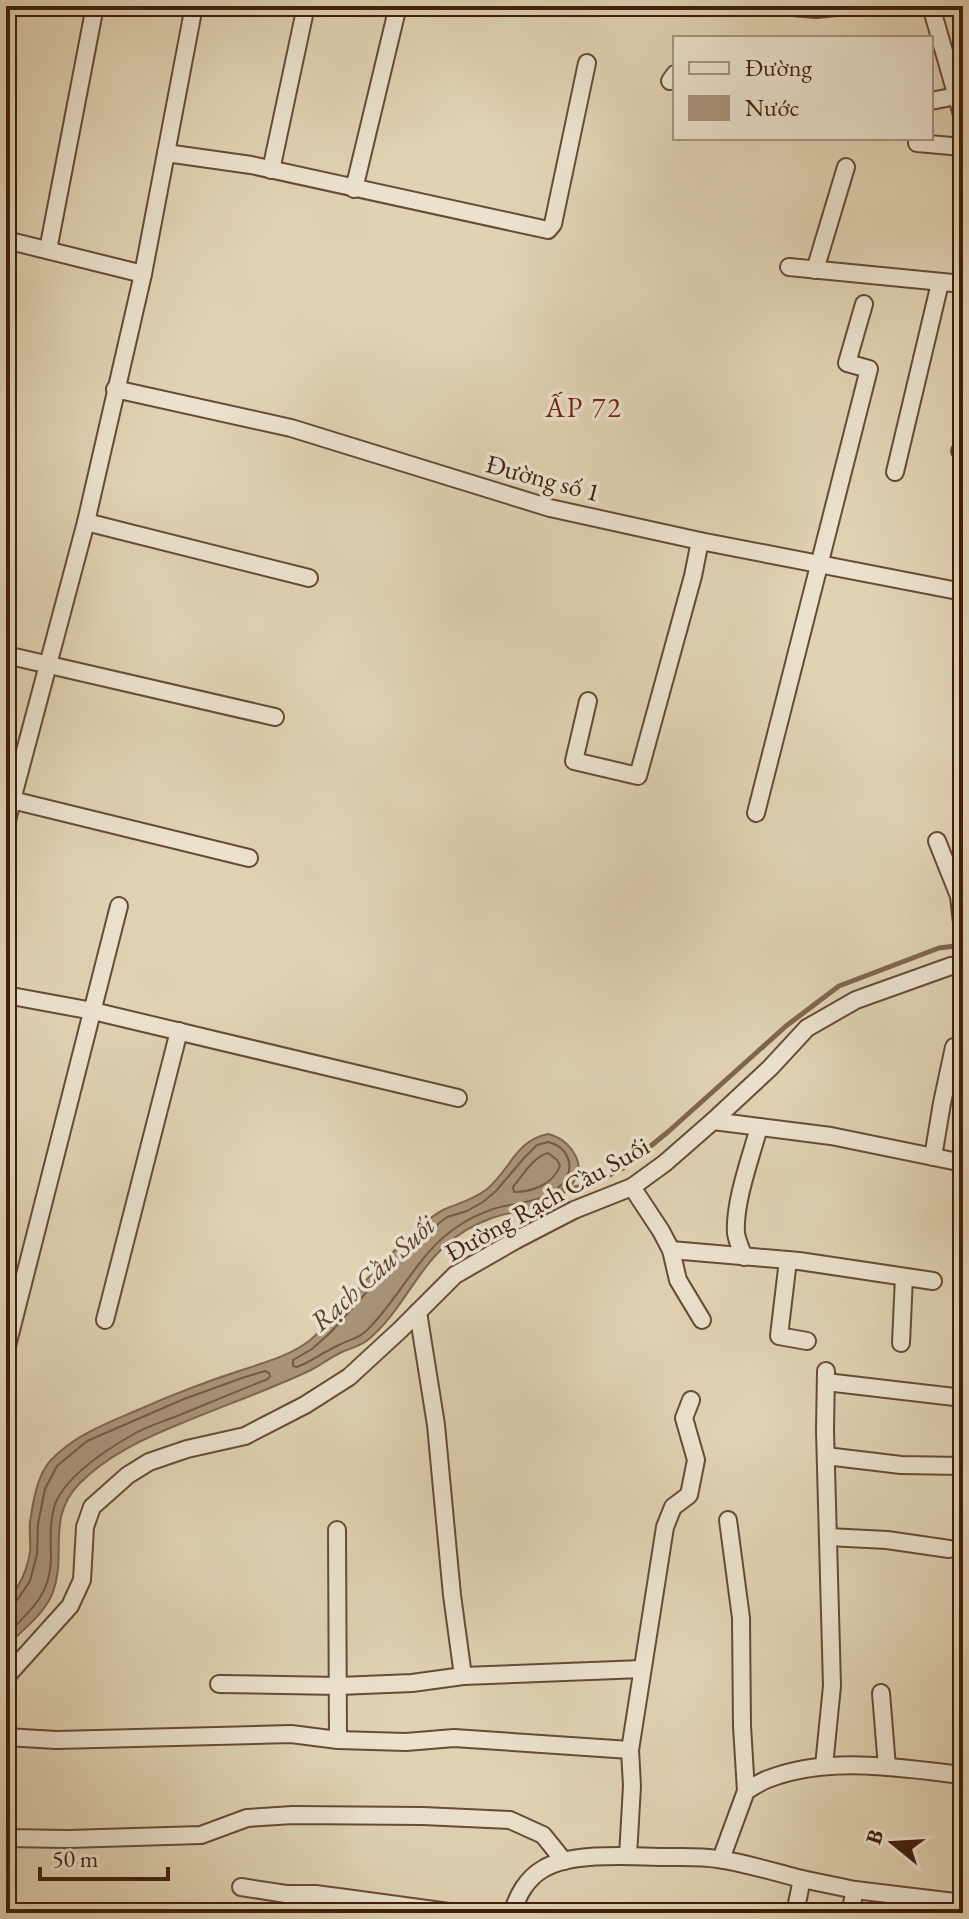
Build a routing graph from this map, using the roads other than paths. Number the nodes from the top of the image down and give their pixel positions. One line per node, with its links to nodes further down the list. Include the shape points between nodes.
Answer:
1 (95, 6): 19 (street)
2 (194, 6): 14 (street)
3 (306, 6): 16 (street)
4 (398, 6): 17 (street)
5 (781, 6): 6 (street)
6 (846, 6)
7 (931, 6): 9 (street)
8 (587, 63): 17 (street, via 548,230)
9 (956, 96): 10 (street); 11 (street)
10 (933, 101)
11 (963, 118)
12 (917, 143): 13 (street)
13 (963, 147)
14 (166, 153): 16 (street); 22 (street)
15 (846, 167): 21 (street)
16 (271, 170): 17 (street)
17 (354, 189)
18 (6, 240): 19 (street)
19 (48, 250): 22 (street)
20 (789, 267): 21 (street)
21 (815, 270): 23 (street)
22 (143, 274): 26 (street)
23 (940, 283): 24 (street); 27 (street)
24 (963, 284)
25 (864, 304): 30 (street, via 847,363 869,369)
26 (115, 389): 28 (street); 29 (street, Đường số 1, via 291,428 550,508)
27 (895, 472)
28 (86, 522): 31 (street); 34 (street)
29 (700, 541): 30 (street, Đường số 1); 35 (street, via 638,776 574,761)
30 (818, 564): 32 (street, Đường số 1); 38 (street)
31 (309, 578)
32 (963, 592)
33 (6, 655): 34 (street)
34 (48, 665): 36 (street); 37 (street)
35 (588, 701)
36 (275, 717)
37 (9, 799): 39 (street); 41 (street)
38 (756, 813)
39 (6, 825)
40 (937, 841): 43 (street, via 959,896)
41 (249, 858)
42 (119, 906): 46 (street)
43 (963, 932)
44 (963, 965): 50 (street, Đường Rạch Cầu Suối, via 856,1000 807,1028)
45 (6, 995): 46 (street)
46 (93, 1011): 47 (street); 65 (street)
47 (179, 1031): 49 (street); 61 (street)
48 (954, 1047): 52 (street)
49 (458, 1098)
50 (713, 1121): 51 (street); 54 (street, Đường Rạch Cầu Suối)
51 (759, 1127): 52 (street); 56 (street, via 737,1216)
52 (933, 1157): 53 (street)
53 (963, 1163)
54 (632, 1187): 55 (street); 60 (street, Đường Rạch Cầu Suối, via 574,1210 455,1275)
55 (671, 1250): 56 (street); 62 (street, via 678,1280)
56 (744, 1257): 57 (street)
57 (788, 1260): 58 (street); 63 (street, via 779,1336)
58 (904, 1277): 59 (street); 64 (street)
59 (933, 1281)
60 (418, 1312): 75 (street); 76 (street, Đường Rạch Cầu Suối, via 349,1377 305,1405 245,1436 149,1462 107,1492 92,1507 85,1527 82,1580 70,1606)
61 (105, 1320)
62 (702, 1320)
63 (807, 1341)
64 (901, 1343)
65 (6, 1350)
66 (963, 1398): 68 (street, via 826,1377)
67 (691, 1400): 74 (street, via 684,1418 696,1460 689,1495 673,1507 665,1527)
68 (826, 1456): 69 (street); 72 (street)
69 (963, 1466)
70 (728, 1520): 86 (street, via 741,1618)
71 (337, 1530): 78 (street)
72 (828, 1537): 73 (street); 83 (street, via 832,1686)
73 (949, 1549)
74 (642, 1669): 75 (street); 82 (street)
75 (463, 1676): 78 (street)
76 (6, 1677)
77 (219, 1684): 78 (street)
78 (339, 1686): 81 (street)
79 (881, 1693): 84 (street)
80 (6, 1737): 81 (street, via 291,1734)
81 (338, 1740): 82 (street, via 454,1738)
82 (630, 1750): 88 (street)
83 (824, 1766): 84 (street); 86 (street, via 768,1779)
84 (887, 1767): 85 (street)
85 (963, 1775)
86 (746, 1791): 89 (street)
87 (6, 1838): 90 (street, via 201,1835 247,1818 293,1815 423,1816 510,1820 543,1835)
88 (628, 1856): 89 (street); 90 (street)
89 (721, 1859): 91 (street)
90 (564, 1861): 96 (street, via 526,1883)
91 (802, 1879): 93 (street); 97 (street)
92 (241, 1887): 95 (street)
93 (855, 1890): 94 (street); 98 (street)
94 (963, 1903)
95 (456, 1913)
96 (512, 1913)
97 (795, 1913)
98 (850, 1913)

